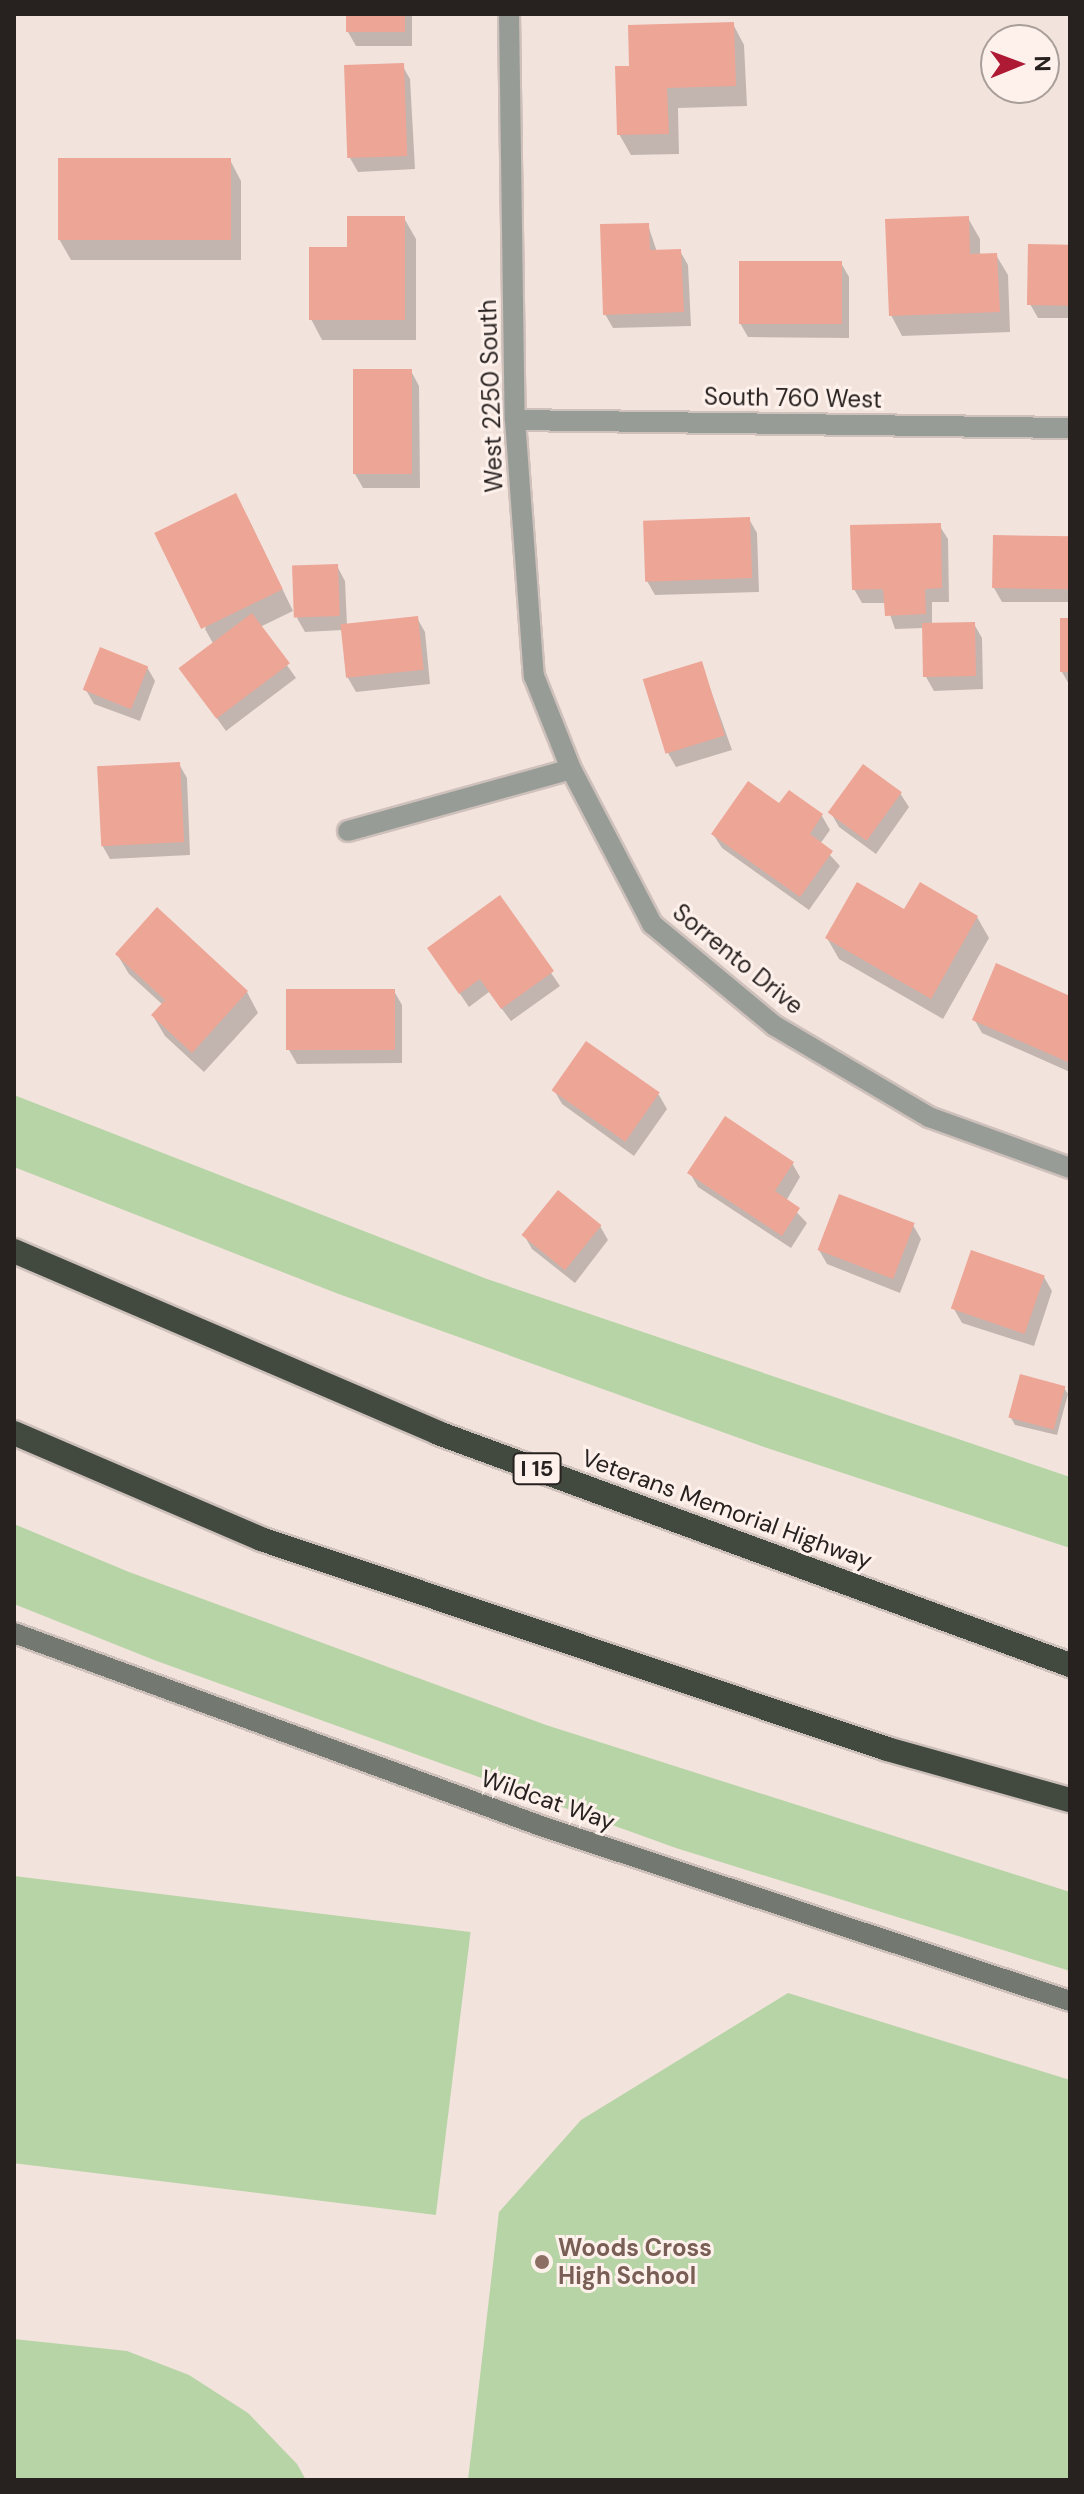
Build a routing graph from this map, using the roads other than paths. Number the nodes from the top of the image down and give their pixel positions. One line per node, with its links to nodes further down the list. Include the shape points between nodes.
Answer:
1 (509, 14): 2 (street, West 2250 South)
2 (515, 420): 3 (street, South 760 West); 4 (street, West 2250 South, via 534,676)
3 (1070, 428)
4 (571, 769): 5 (street); 6 (street, Sorrento Drive, via 652,924 775,1026 929,1117)
5 (348, 831)
6 (1070, 1168)
7 (14, 1251): 10 (highway, Veterans Memorial Highway / I 15, via 438,1433)
8 (14, 1433): 11 (highway, via 261,1539 887,1749)
9 (14, 1633): 12 (street, Wildcat Way, via 538,1825)
10 (1070, 1665)
11 (1070, 1800)
12 (1070, 2001)

